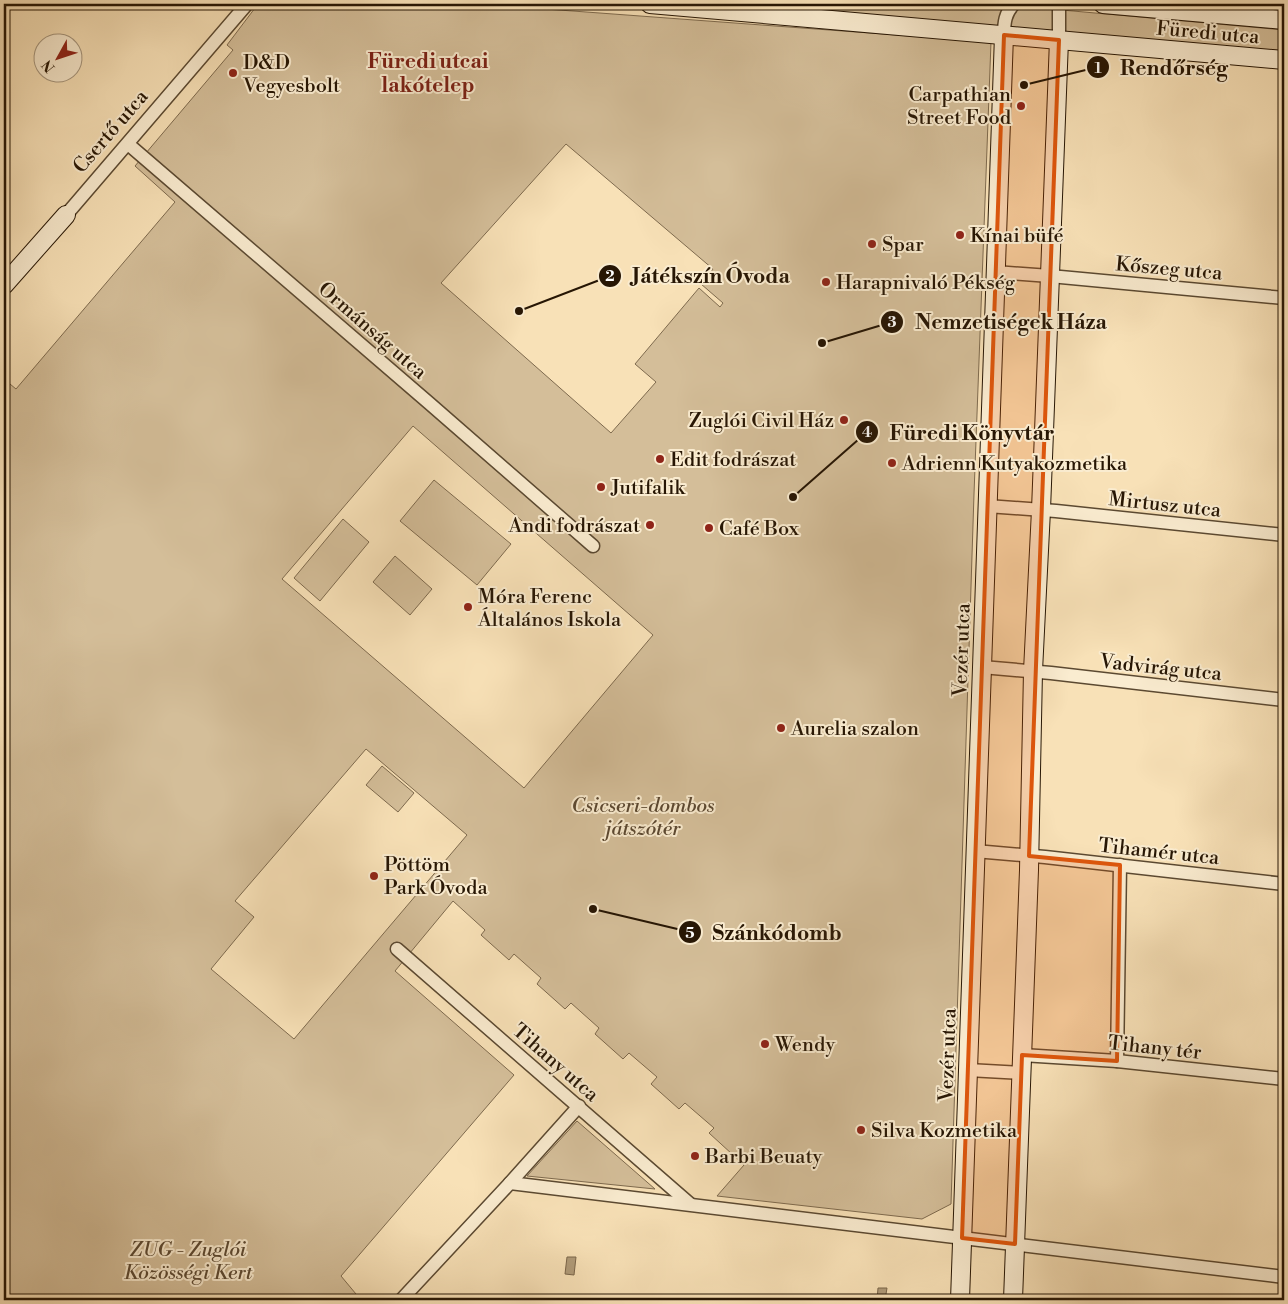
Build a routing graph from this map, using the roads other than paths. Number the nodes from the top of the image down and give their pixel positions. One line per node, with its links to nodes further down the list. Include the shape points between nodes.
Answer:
1 (650, 4): 7 (street, Füredi utca)
2 (1014, 4): 7 (street, Vezér utca, via 1007,13)
3 (1059, 4): 8 (street)
4 (1104, 4): 6 (street, Füredi utca)
5 (244, 5): 10 (street, Csertő utca)
6 (1284, 20)
7 (1004, 35): 8 (street, Füredi utca); 12 (street, Vezér utca)
8 (1058, 40): 9 (street, Füredi utca); 13 (street)
9 (1284, 60)
10 (128, 144): 11 (street, Csertő utca); 19 (street, Ormánság utca)
11 (66, 215): 14 (street, Csertő utca)
12 (995, 272): 13 (street, Kőszeg utca); 16 (street, Vezér utca)
13 (1050, 276): 15 (street, Kőszeg utca); 17 (street)
14 (4, 285)
15 (1284, 298)
16 (987, 506): 17 (street, Mirtusz utca); 20 (street, Vezér utca)
17 (1041, 510): 18 (street, Mirtusz utca); 21 (street)
18 (1284, 535)
19 (593, 546)
20 (982, 667): 21 (street, Vadvirág utca); 23 (street, Vezér utca)
21 (1033, 671): 22 (street, Vadvirág utca); 24 (street)
22 (1284, 700)
23 (976, 851): 24 (street, Tihamér utca); 30 (street, Vezér utca)
24 (1029, 856): 25 (street, Tihamér utca); 28 (street)
25 (1120, 866): 26 (street, Tihamér utca); 29 (street)
26 (1284, 884)
27 (397, 948): 33 (street, Tihany utca)
28 (1022, 1055): 29 (street, Tihany tér); 31 (street)
29 (1117, 1061): 32 (street, Tihany tér)
30 (968, 1070): 31 (street); 36 (street, Vezér utca)
31 (1021, 1074): 37 (street)
32 (1284, 1079)
33 (579, 1106): 34 (street); 35 (street, Tihany utca)
34 (510, 1183): 35 (street); 39 (street)
35 (690, 1204): 36 (street)
36 (962, 1238): 37 (street); 40 (street, Vezér utca)
37 (1024, 1245): 38 (street); 41 (street)
38 (1284, 1277)
39 (401, 1300)
40 (960, 1300)
41 (1013, 1300)

